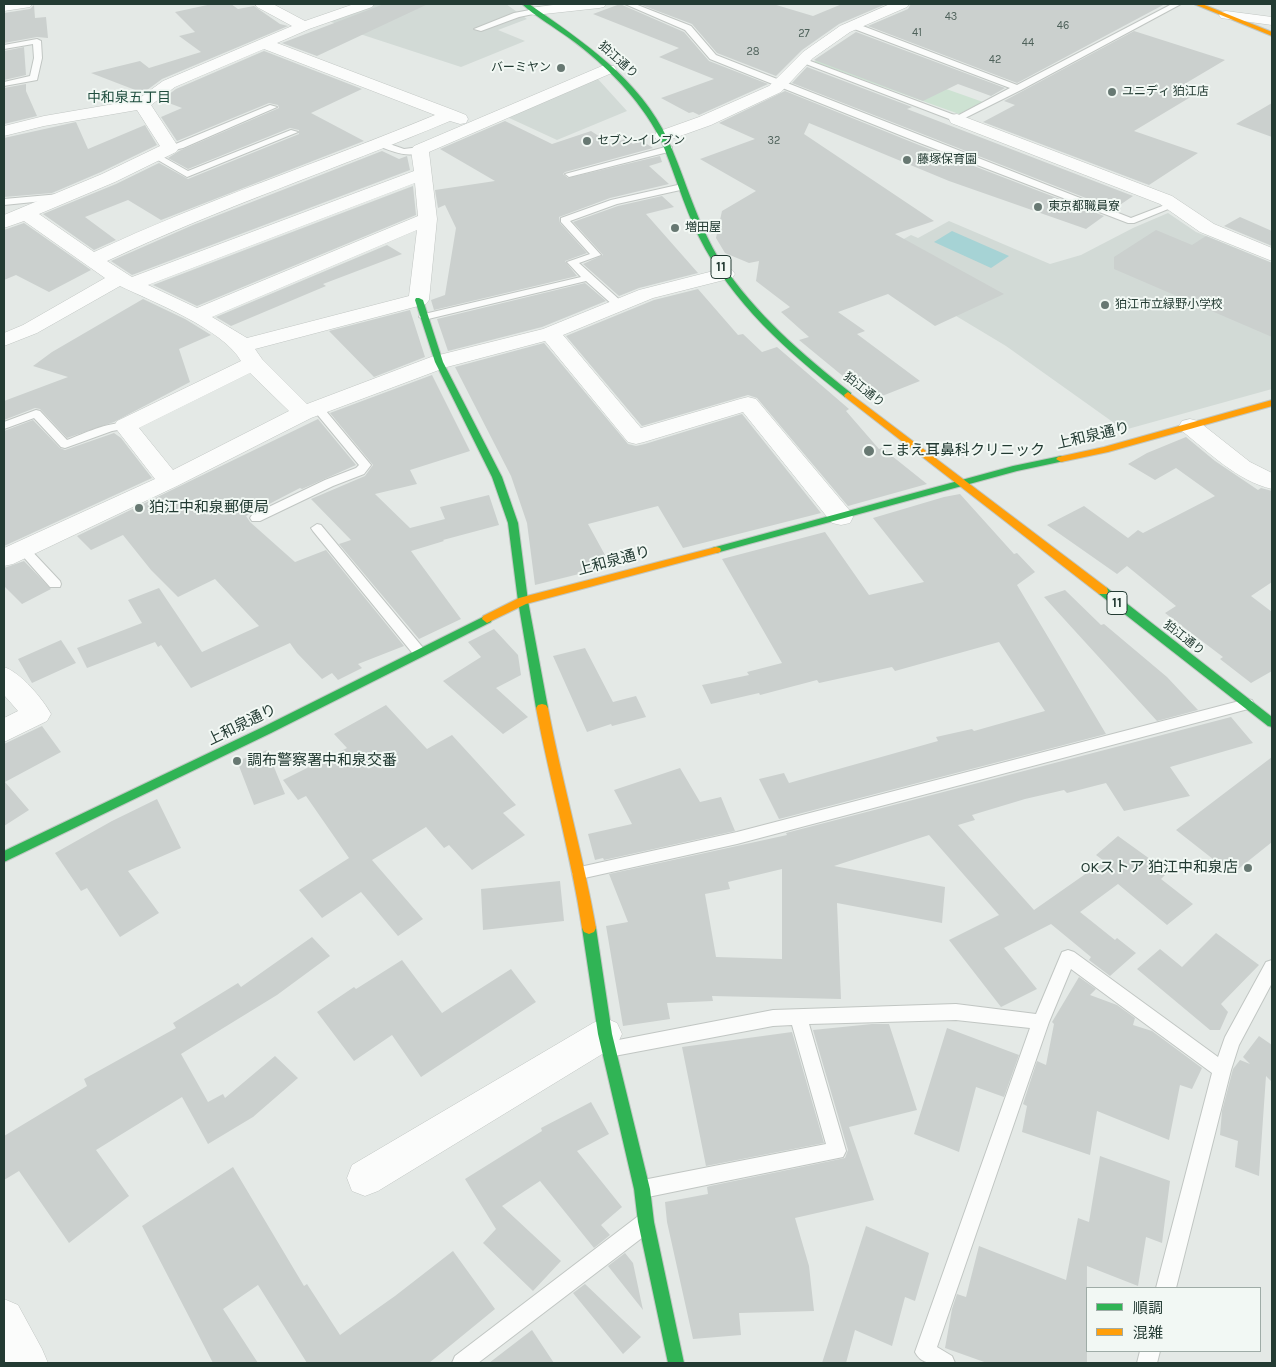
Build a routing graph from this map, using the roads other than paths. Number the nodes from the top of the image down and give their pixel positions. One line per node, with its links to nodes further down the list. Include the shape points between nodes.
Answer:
1 (25, 4): 9 (street)
2 (262, 4): 14 (street)
3 (367, 4): 14 (street)
4 (599, 4): 10 (street)
5 (629, 4): 21 (lane, via 688,28 713,56)
6 (902, 4): 13 (street)
7 (1177, 4): 23 (lane)
8 (1197, 4): 11 (street)
9 (4, 7)
10 (530, 7): 15 (lane); 20 (street, 狛江通り / 11)
11 (1226, 15): 12 (street); 16 (street)
12 (1272, 20)
13 (852, 25): 19 (street); 23 (lane)
14 (304, 26): 17 (street)
15 (478, 29)
16 (1272, 34)
17 (263, 43): 24 (street, via 169,84); 26 (street)
18 (4, 47): 22 (lane, via 37,41 38,58 34,78)
19 (802, 61): 21 (street); 27 (lane)
20 (608, 69): 28 (street); 31 (street, 狛江通り / 11, via 649,113)
21 (780, 83): 31 (street, via 775,89); 40 (lane, via 1131,221)
22 (4, 84)
23 (1018, 88): 27 (lane)
24 (142, 104): 29 (street); 34 (street)
25 (272, 107): 34 (lane)
26 (450, 115): 28 (street); 32 (street)
27 (957, 119): 40 (street)
28 (477, 125): 33 (street)
29 (4, 131)
30 (294, 132): 34 (lane, via 187,174)
31 (666, 143): 36 (lane); 37 (street, 狛江通り / 11)
32 (381, 144): 33 (lane, via 403,152); 45 (street, via 165,226)
33 (420, 150): 35 (street)
34 (163, 152): 38 (street)
35 (423, 174): 42 (street); 48 (street)
36 (570, 174)
37 (682, 187): 46 (street, 狛江通り / 11, via 703,237); 47 (lane, via 614,202 564,220 596,255 572,262)
38 (71, 196): 39 (lane); 41 (street)
39 (4, 202)
40 (1173, 205): 44 (street, via 1206,228)
41 (25, 213): 43 (street); 45 (street)
42 (428, 219): 50 (street); 51 (street)
43 (4, 222)
44 (1272, 255)
45 (92, 260): 48 (street)
46 (726, 274): 49 (street); 62 (street, 狛江通り / 11, via 762,318 810,364)
47 (588, 278): 49 (lane); 50 (lane)
48 (125, 281): 51 (street); 53 (street)
49 (618, 304): 52 (street)
50 (422, 309): 54 (street, via 314,326); 55 (street)
51 (196, 316): 54 (street, via 232,337)
52 (550, 333): 55 (street); 64 (street, via 636,437 748,404)
53 (4, 340)
54 (248, 354): 57 (street); 59 (street)
55 (439, 362): 57 (street); 70 (street, via 497,477 513,523)
56 (1272, 404): 60 (street, 上和泉通り)
57 (310, 410): 61 (street); 65 (lane, via 365,465 360,471)
58 (4, 426): 59 (lane, via 36,413 65,445 110,428)
59 (125, 426): 61 (street)
60 (1190, 426): 62 (street, 上和泉通り, via 1105,450); 63 (street, via 1242,467)
61 (169, 481): 67 (street)
62 (962, 482): 64 (street, 上和泉通り); 73 (street, 狛江通り / 11)
63 (1272, 482)
64 (841, 517): 70 (street, 上和泉通り)
65 (256, 518)
66 (317, 528): 71 (lane)
67 (24, 550): 68 (street); 69 (lane)
68 (4, 558)
69 (55, 584)
70 (523, 601): 71 (street, 上和泉通り); 77 (street, via 550,750)
71 (419, 652): 76 (street, 上和泉通り, via 267,730)
72 (4, 677): 75 (street, via 37,714)
73 (1247, 704): 74 (street, 狛江通り / 11); 77 (lane, via 746,836)
74 (1272, 723)
75 (4, 731)
76 (4, 856)
77 (580, 873): 81 (street)
78 (1272, 967): 82 (lane, via 1231,1043)
79 (798, 1017): 80 (lane, via 956,1012); 81 (lane); 84 (lane, via 837,1151)
80 (1041, 1022): 82 (lane, via 1068,956); 91 (lane, via 925,1352)
81 (607, 1042): 83 (street); 84 (street)
82 (1222, 1070): 86 (lane)
83 (365, 1178)
84 (642, 1189): 85 (street)
85 (646, 1222): 89 (lane); 90 (street)
86 (1166, 1287)
87 (4, 1319): 88 (street)
88 (28, 1363)
89 (462, 1363)
90 (676, 1363)
91 (946, 1363)

